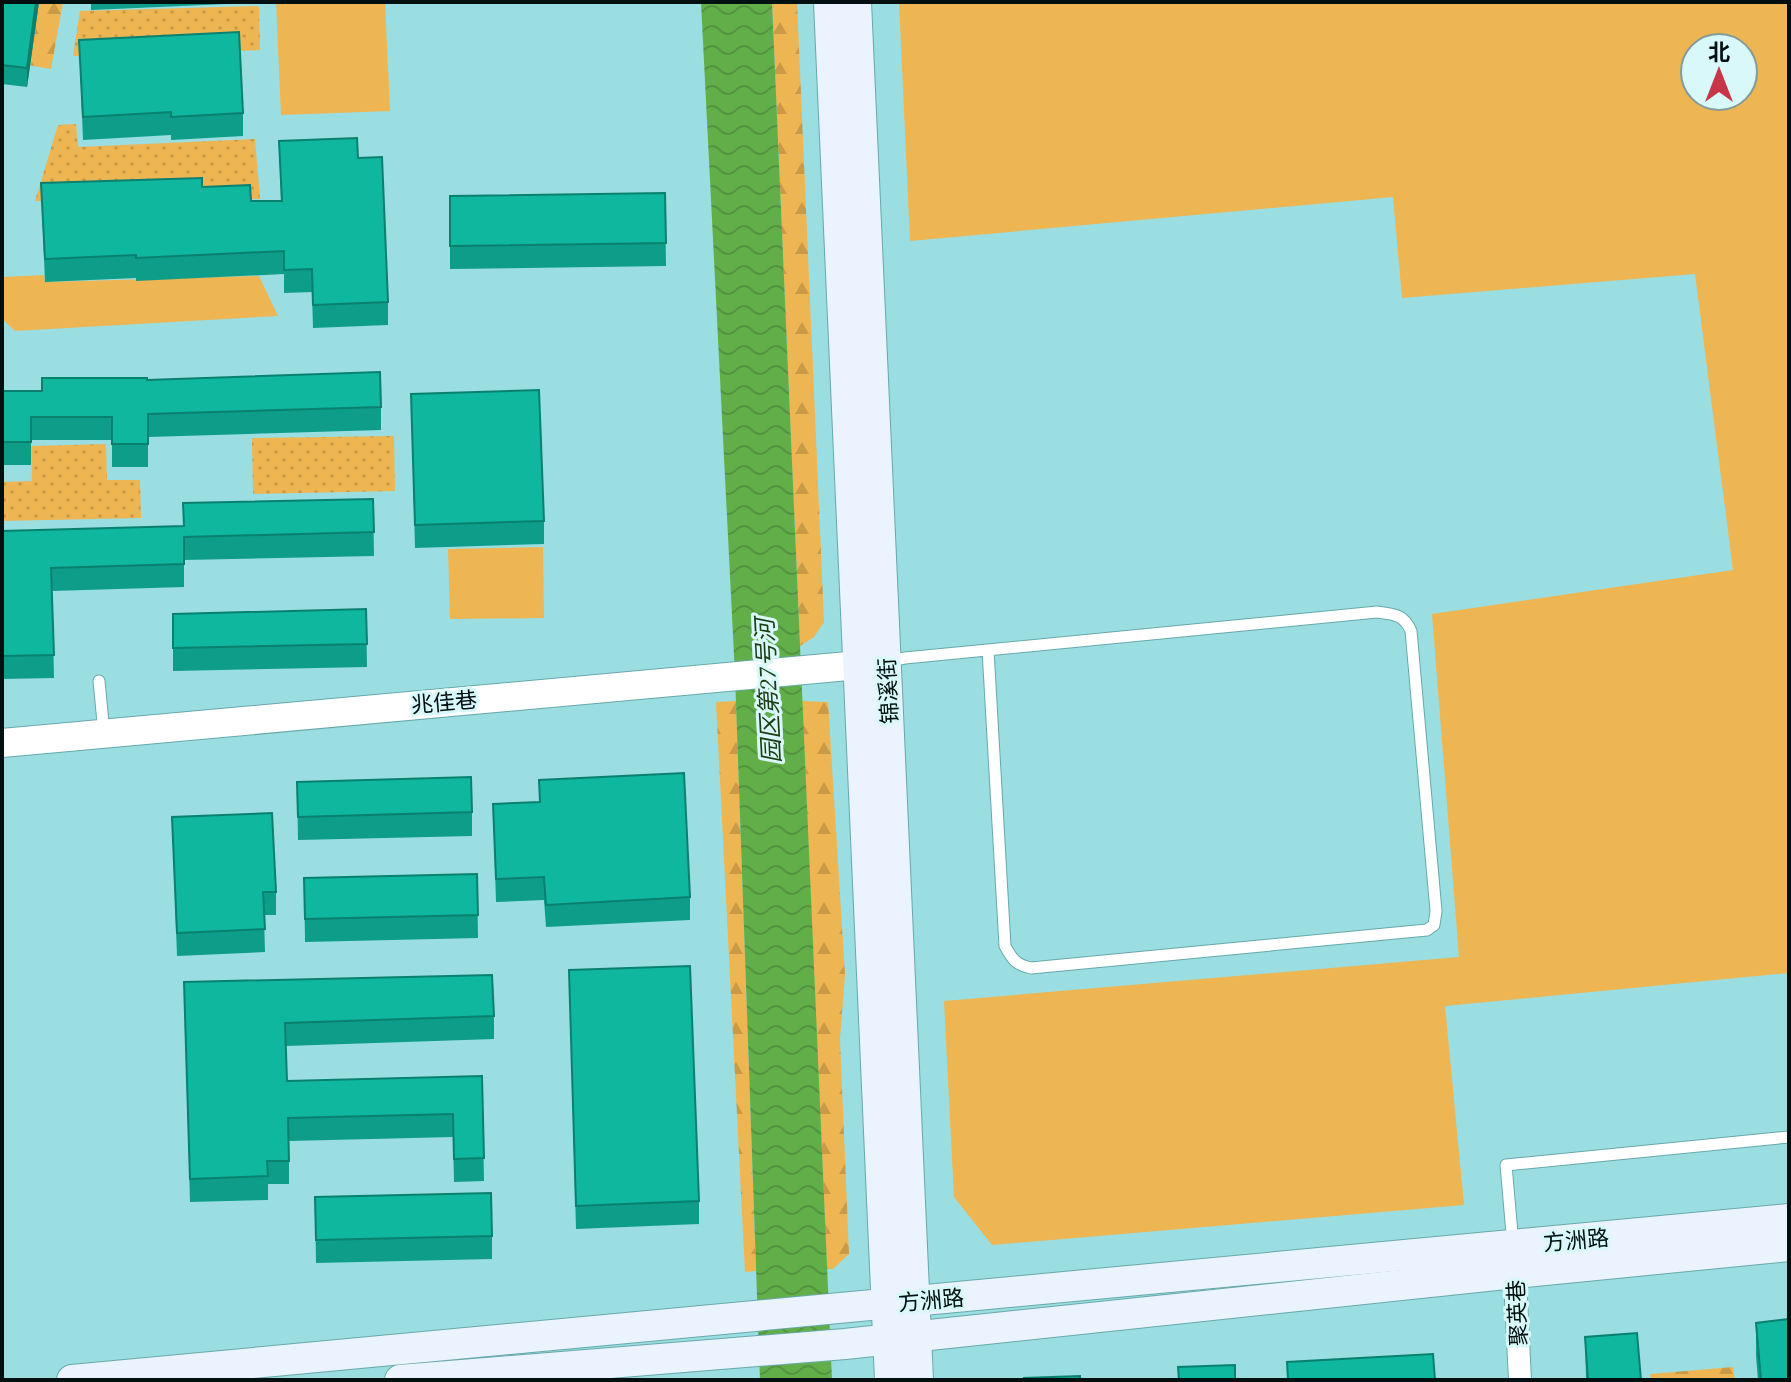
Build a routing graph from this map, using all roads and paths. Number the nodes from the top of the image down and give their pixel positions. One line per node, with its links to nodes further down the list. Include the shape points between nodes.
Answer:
1 (829, 2): 4 (main road, 锦溪街)
2 (856, 2): 4 (main road, 锦溪街)
3 (988, 650): 3 (lane, via 1005,946 1020,966 1427,930 1434,925 1406,620 1377,612); 4 (lane)
4 (872, 664): 6 (street, 兆佳巷); 12 (main road, 锦溪街)
5 (99, 681): 6 (lane)
6 (104, 734): 7 (street, 兆佳巷)
7 (2, 743)
8 (1789, 1137): 11 (lane, via 1506,1165)
9 (1789, 1219): 11 (main road, 方洲路)
10 (1789, 1246): 11 (main road, 方洲路)
11 (1514, 1259): 12 (main road, 方洲路); 13 (main road, 方洲路); 18 (street, 聚英巷)
12 (901, 1303): 13 (main road, 锦溪街); 14 (main road, 方洲路)
13 (902, 1337): 15 (main road, 方洲路); 16 (main road, 锦溪街); 17 (main road, 锦溪街)
14 (72, 1380)
15 (400, 1380)
16 (890, 1380)
17 (918, 1380)
18 (1520, 1380)

